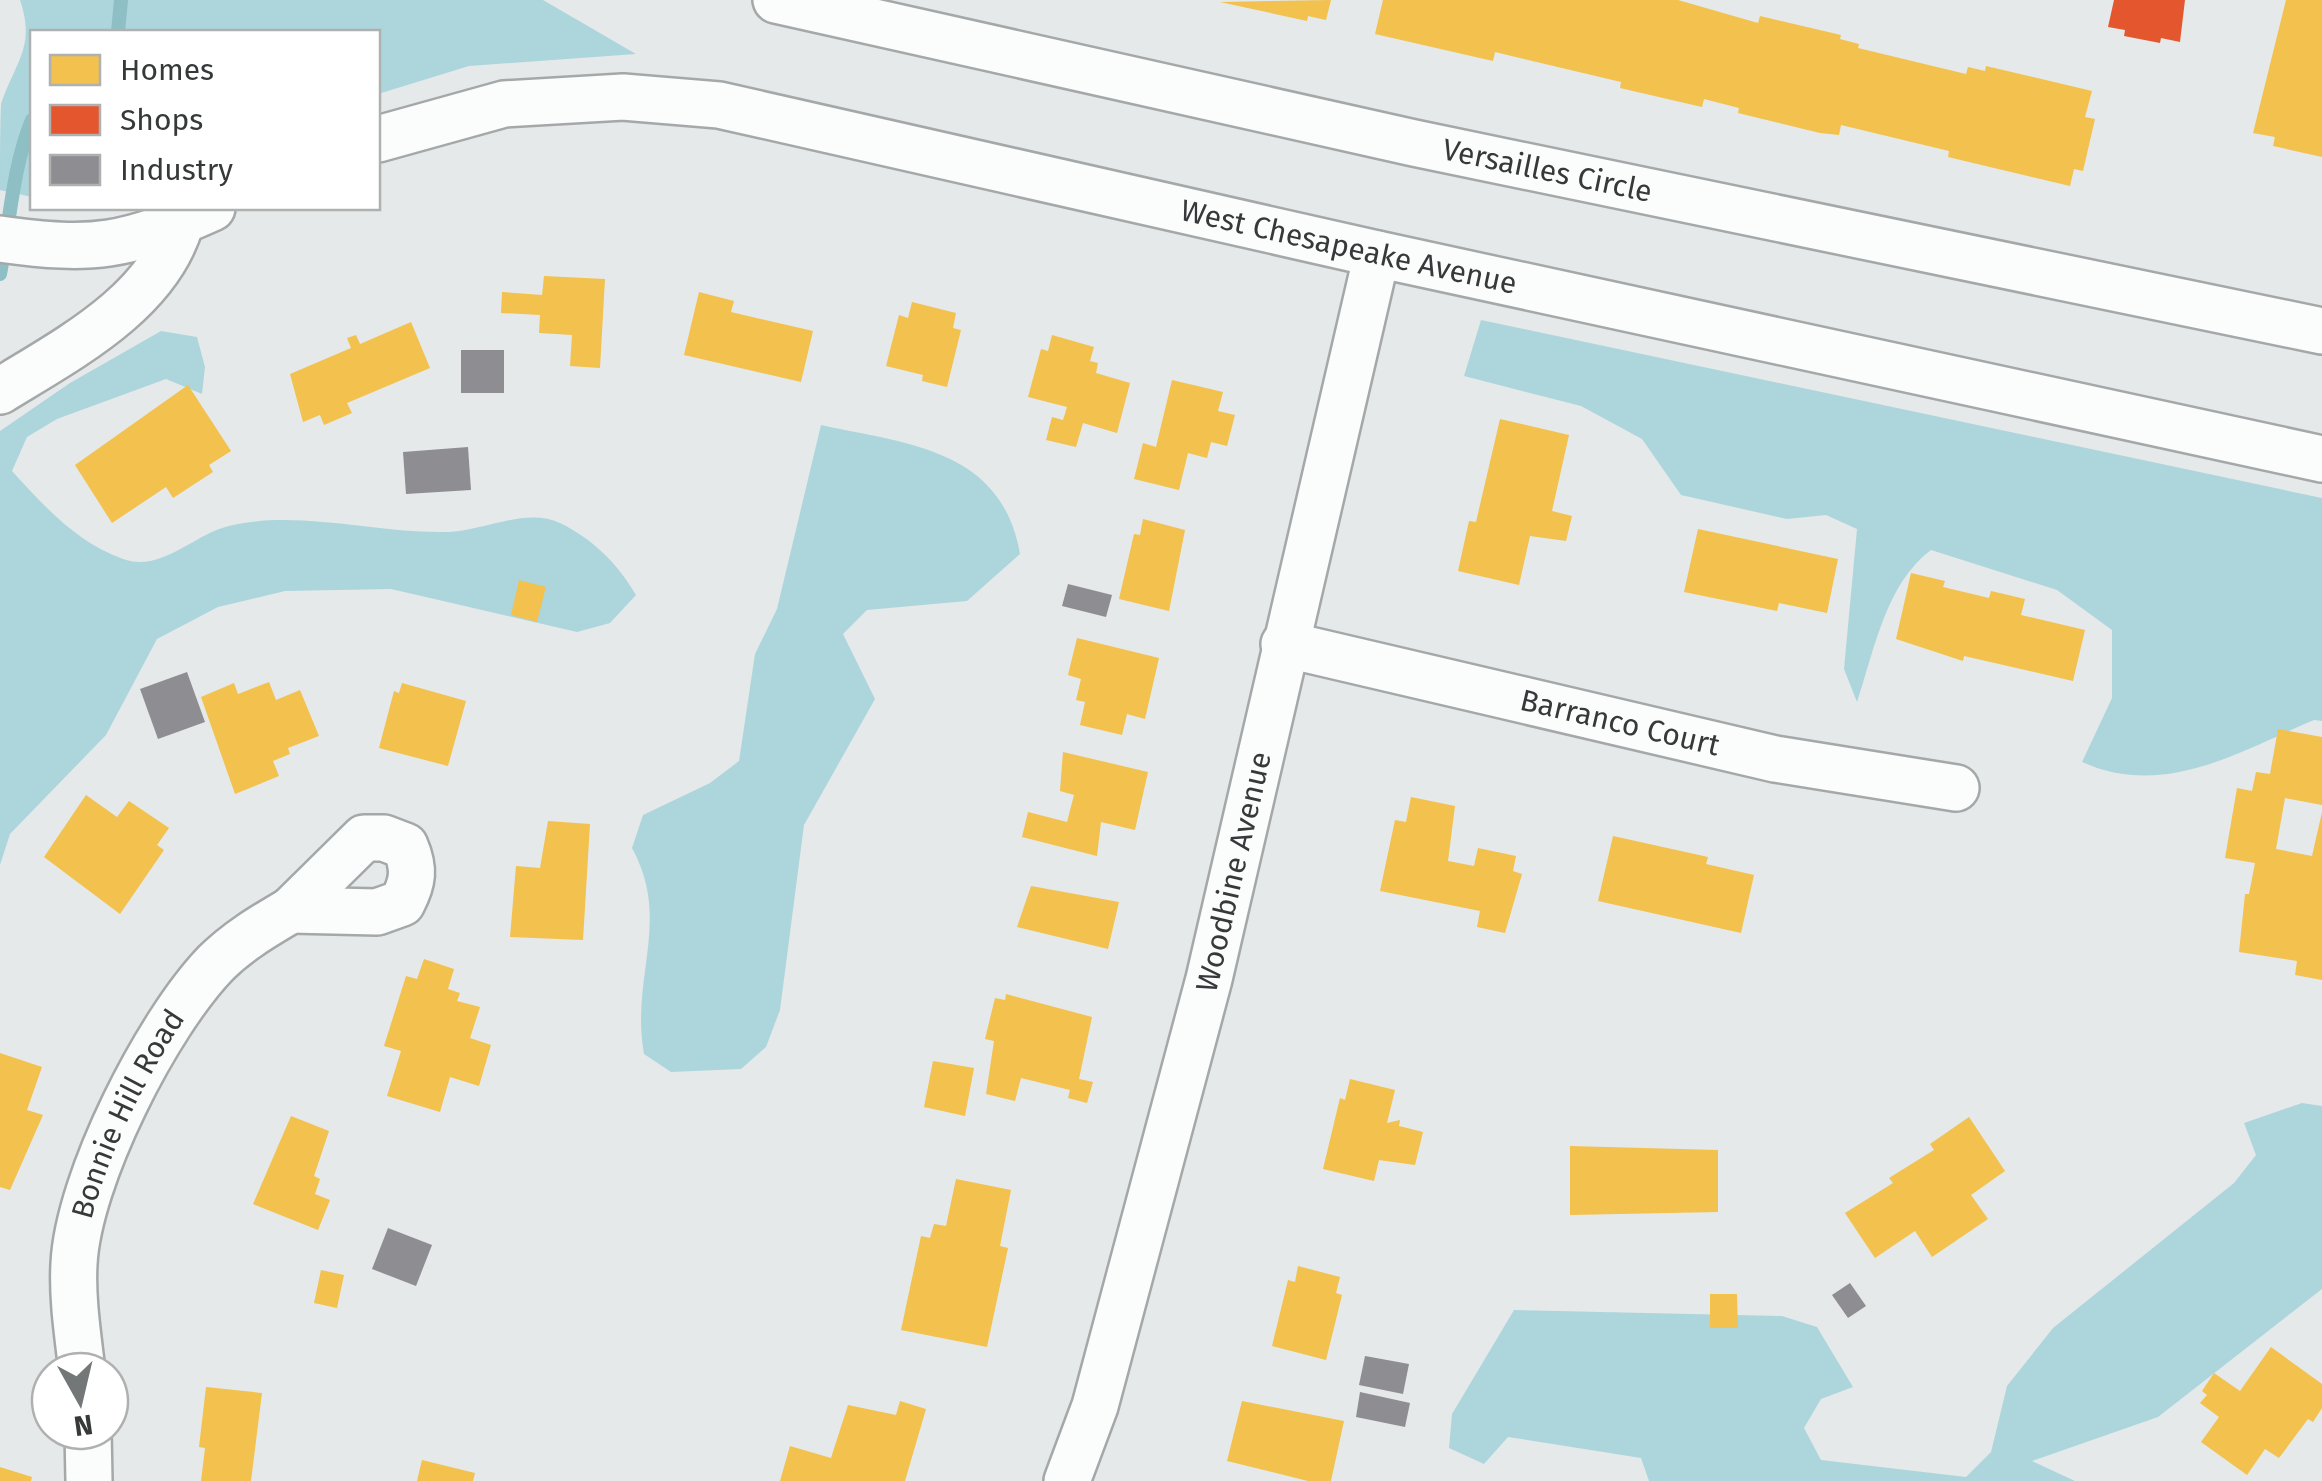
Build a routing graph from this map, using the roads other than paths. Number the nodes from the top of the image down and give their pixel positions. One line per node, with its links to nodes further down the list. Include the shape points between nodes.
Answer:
1 (776, 0): 6 (street, Versailles Circle, via 1414,143)
2 (380, 138): 5 (street, West Chesapeake Avenue, via 504,104 623,96 719,105)
3 (196, 215): 4 (street, via 98,248); 7 (street, via 142,288 81,341)
4 (17, 241)
5 (1377, 254): 8 (street, West Chesapeake Avenue); 9 (street, Woodbine Avenue)
6 (2322, 331)
7 (0, 391)
8 (2322, 460)
9 (1284, 644): 10 (street, Barranco Court, via 1776,759); 15 (street, Woodbine Avenue, via 1209,979 1095,1406)
10 (1956, 788)
11 (290, 910): 12 (street, Bonnie Hill Road, via 214,965 163,1032 90,1182 74,1263)
12 (81, 1351)
13 (88, 1451): 14 (street)
14 (89, 1481)
15 (1067, 1481)

